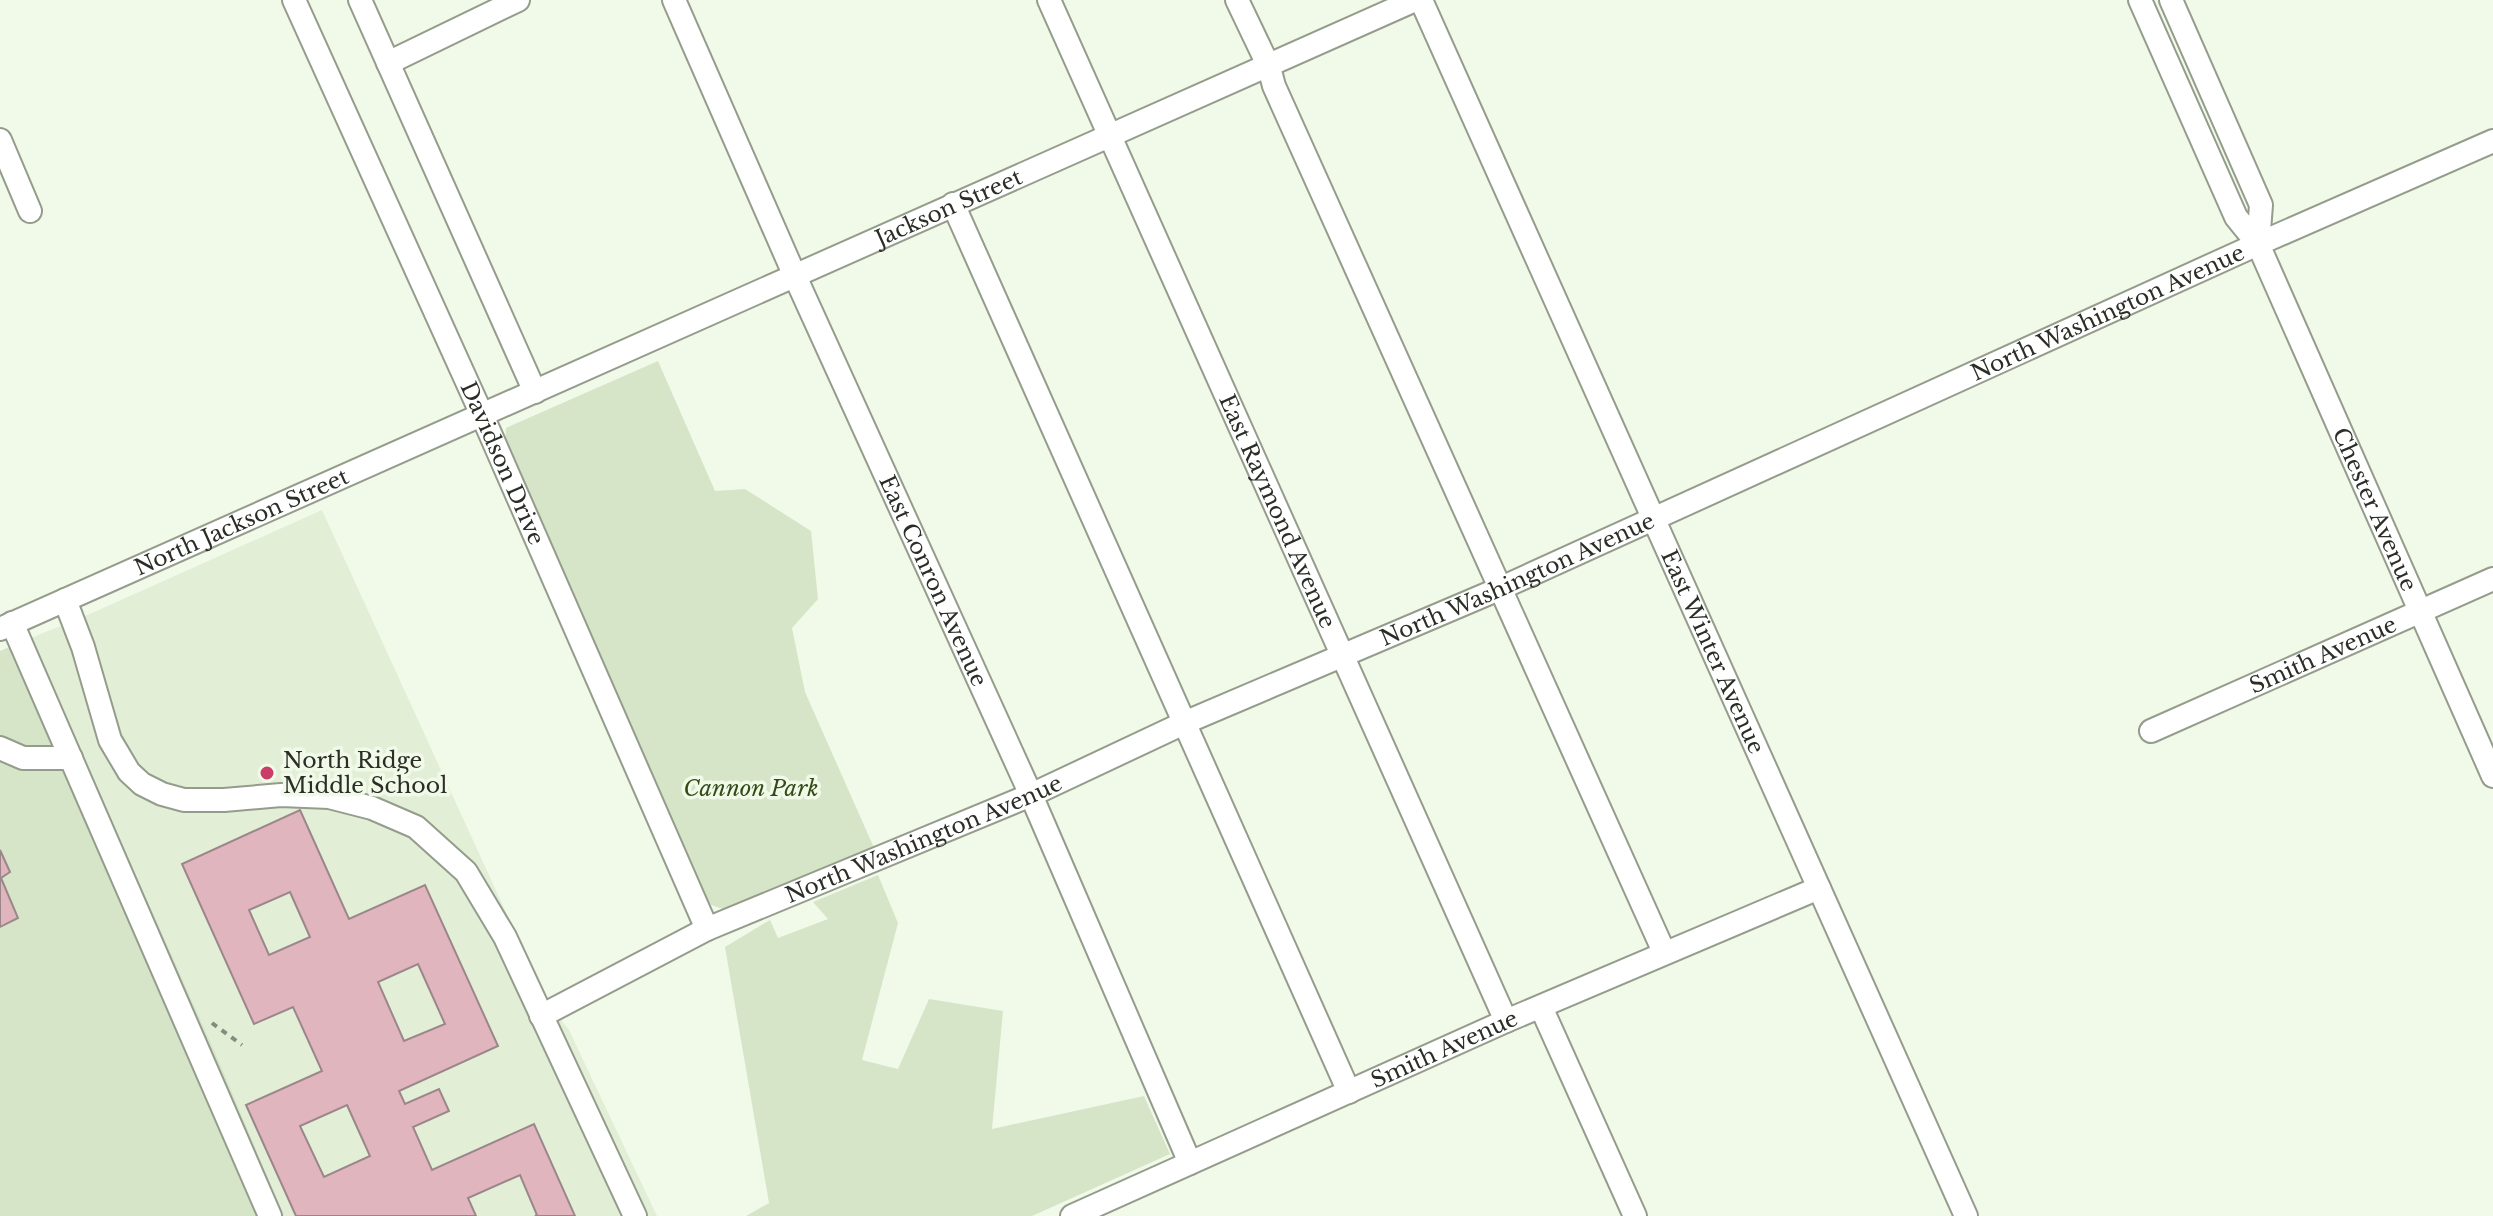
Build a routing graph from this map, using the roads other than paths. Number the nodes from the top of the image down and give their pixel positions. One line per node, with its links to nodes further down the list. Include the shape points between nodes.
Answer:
1 (294, 0): 23 (street, Davidson Drive)
2 (360, 0): 12 (street)
3 (518, 0): 12 (street)
4 (674, 0): 21 (street, East Conron Avenue)
5 (1049, 0): 15 (street, East Raymond Avenue)
6 (1237, 0): 14 (street)
7 (1415, 0): 14 (street, Jackson Street)
8 (1421, 0): 24 (street, East Winter Avenue)
9 (2140, 0): 13 (street, Chester Avenue)
10 (2171, 0): 11 (street, Chester Avenue)
11 (2194, 53): 13 (street); 20 (street, Chester Avenue, via 2261,205)
12 (388, 63): 22 (street)
13 (2169, 64): 20 (street, Chester Avenue, via 2236,217)
14 (1269, 67): 15 (street, Jackson Street); 26 (street)
15 (1110, 134): 18 (street, Jackson Street); 30 (street, East Raymond Avenue)
16 (0, 140): 19 (street)
17 (2493, 141): 20 (street, North Washington Avenue)
18 (953, 204): 21 (street, Jackson Street); 31 (street)
19 (30, 211)
20 (2258, 244): 24 (street, North Washington Avenue); 28 (street, Chester Avenue)
21 (794, 274): 22 (street, Jackson Street); 36 (street, East Conron Avenue)
22 (535, 392): 23 (street, Jackson Street)
23 (482, 415): 27 (street, North Jackson Street); 38 (street, Davidson Drive)
24 (1655, 518): 26 (street, North Washington Avenue); 37 (street, East Winter Avenue)
25 (2493, 579): 28 (street, Smith Avenue)
26 (1499, 589): 30 (street, North Washington Avenue); 39 (street)
27 (65, 600): 29 (street, North Jackson Street); 41 (street, via 110,740 142,784 184,800 329,797 416,827 466,872 505,937)
28 (2420, 611): 32 (street, Smith Avenue); 35 (street, Chester Avenue)
29 (6, 626): 34 (street)
30 (1341, 657): 31 (street, North Washington Avenue); 42 (street, East Raymond Avenue)
31 (1184, 723): 36 (street, North Washington Avenue); 43 (street)
32 (2151, 731)
33 (0, 748): 34 (street, via 23,758)
34 (71, 758): 45 (street)
35 (2493, 776)
36 (1031, 795): 38 (street, North Washington Avenue); 44 (street, East Conron Avenue)
37 (1819, 888): 39 (street, Smith Avenue); 49 (street, East Winter Avenue)
38 (707, 929): 41 (street, North Washington Avenue)
39 (1664, 952): 40 (street, Smith Avenue)
40 (1541, 1007): 42 (street, Smith Avenue); 48 (street)
41 (541, 1016): 46 (street)
42 (1506, 1021): 43 (street, Smith Avenue)
43 (1349, 1092): 44 (street, Smith Avenue)
44 (1190, 1163): 47 (street, Smith Avenue)
45 (270, 1216)
46 (635, 1216)
47 (1072, 1216)
48 (1635, 1216)
49 (1966, 1216)

